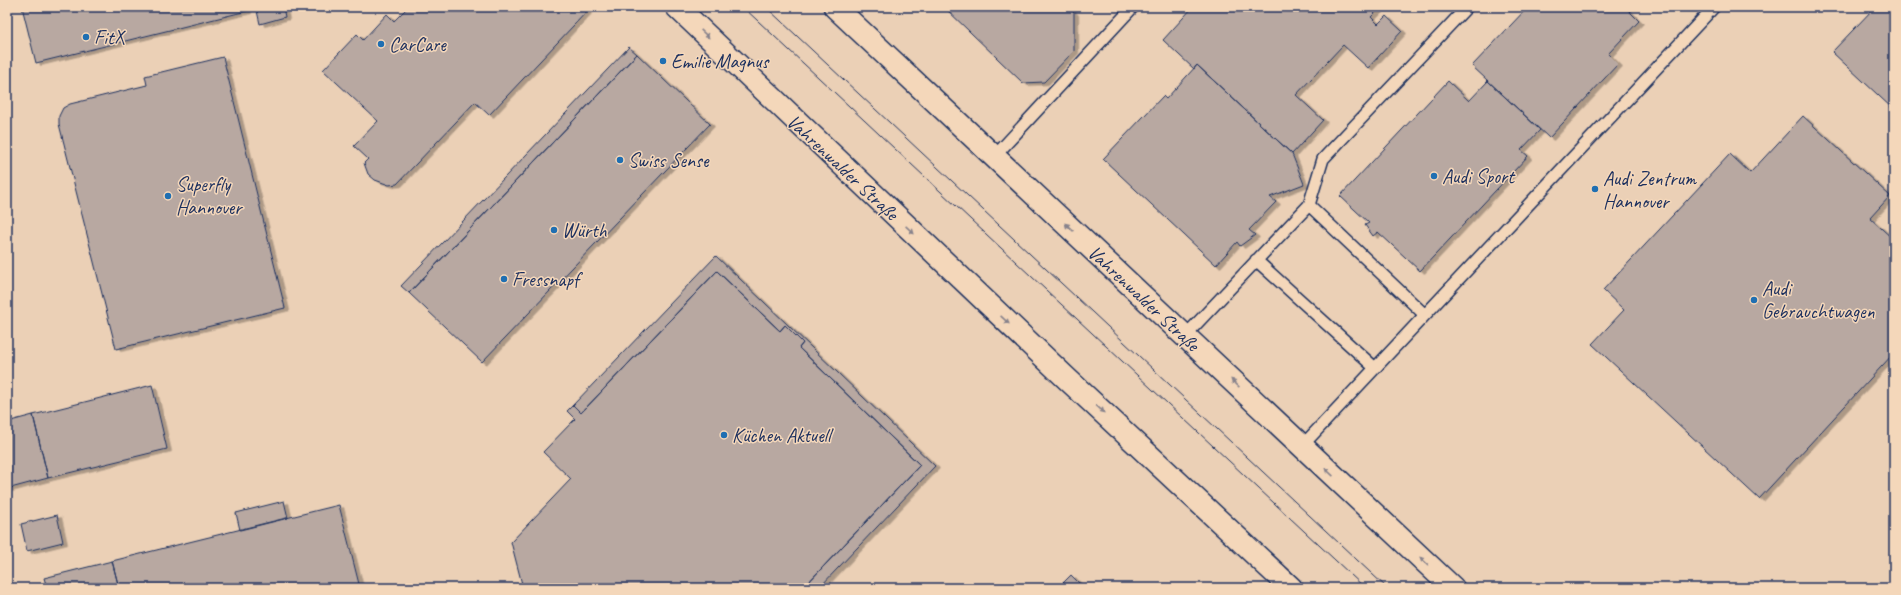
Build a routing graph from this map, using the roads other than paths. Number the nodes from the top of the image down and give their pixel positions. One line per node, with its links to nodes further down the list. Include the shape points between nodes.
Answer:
1 (677, 7): 13 (main road, Vahrenwalder Straße, one-way to 13)
2 (835, 7): 6 (main road, Vahrenwalder Straße)
3 (1133, 7): 6 (lane)
4 (1467, 7): 7 (lane, via 1323,159)
5 (1714, 7): 9 (lane)
6 (994, 157): 10 (main road, Vahrenwalder Straße, one-way to 6)
7 (1309, 204): 8 (lane); 9 (lane)
8 (1256, 260): 10 (lane); 11 (lane)
9 (1425, 315): 11 (lane)
10 (1185, 336): 12 (main road, Vahrenwalder Straße, one-way to 10)
11 (1375, 368): 12 (lane)
12 (1302, 446): 14 (main road, Vahrenwalder Straße, one-way to 12)
13 (1291, 588)
14 (1453, 588)

